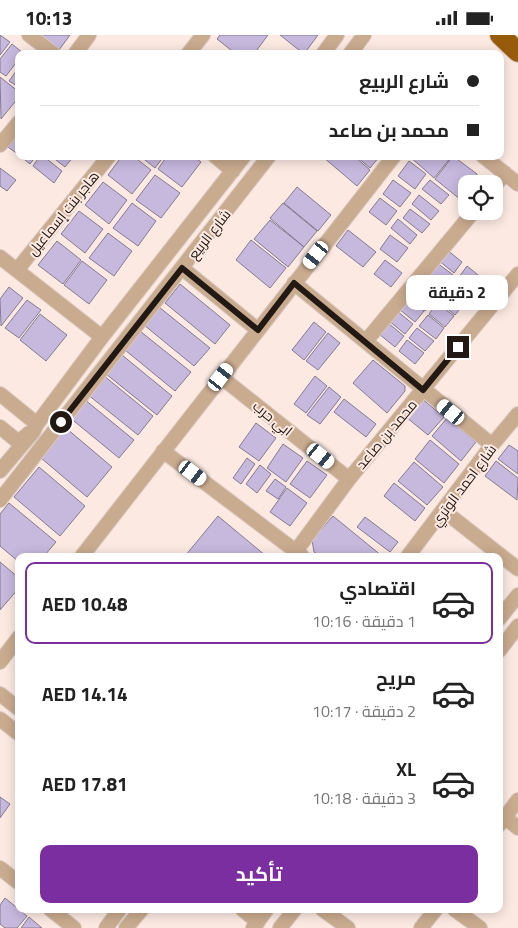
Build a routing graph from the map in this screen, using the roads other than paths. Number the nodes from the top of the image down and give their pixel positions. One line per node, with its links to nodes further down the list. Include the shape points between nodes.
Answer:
1 (29, 35): 7 (street)
2 (89, 35): 8 (street)
3 (203, 35): 9 (street)
4 (337, 35): 10 (street)
5 (364, 35): 11 (street)
6 (500, 35): 12 (highway)
7 (49, 50)
8 (78, 50)
9 (191, 50)
10 (326, 50)
11 (354, 50)
12 (518, 51)
13 (15, 126): 14 (street)
14 (2, 138)
15 (105, 160): 28 (street, هاجر بنت إسماعيل)
16 (220, 160): 21 (street)
17 (241, 160): 21 (street, شارع الربيع)
18 (267, 160): 27 (street, شارع الربيع)
19 (391, 160): 30 (street)
20 (488, 160): 22 (street)
21 (232, 171): 32 (street, شارع الربيع)
22 (505, 173): 23 (street); 24 (street)
23 (503, 176)
24 (518, 184)
25 (467, 220): 33 (street)
26 (0, 257): 28 (street)
27 (182, 268): 31 (street); 44 (street, شارع الربيع)
28 (17, 270): 32 (street)
29 (518, 274): 35 (street, محمد بن صاعد)
30 (294, 283): 31 (street); 33 (street)
31 (258, 330): 34 (street)
32 (102, 337): 38 (street, شارع الربيع)
33 (366, 341): 35 (street)
34 (221, 377): 41 (street); 43 (street, ابي حرب)
35 (423, 390): 40 (street); 43 (street, محمد بن صاعد)
36 (0, 395): 38 (street)
37 (518, 414): 40 (street, شارع احمد الوتري)
38 (34, 422): 39 (street, via 27,435 16,440); 42 (street, شارع الربيع, via 32,433)
39 (0, 427)
40 (492, 445): 45 (street, شارع احمد الوتري)
41 (163, 451): 46 (street); 47 (street)
42 (0, 471)
43 (349, 479): 47 (street, محمد بن صاعد)
44 (0, 500)
45 (444, 511): 48 (street, شارع احمد الوتري); 49 (street)
46 (84, 553)
47 (299, 553)
48 (410, 553)
49 (498, 553)
50 (503, 557): 51 (street)
51 (518, 569)
52 (518, 595): 53 (street)
53 (503, 614)
54 (518, 627): 56 (street)
55 (15, 642): 57 (street)
56 (503, 646)
57 (0, 661)
58 (0, 694): 59 (street)
59 (15, 706)
60 (2, 724): 61 (street)
61 (15, 732)
62 (518, 801): 63 (street)
63 (503, 820)
64 (503, 821): 65 (street)
65 (518, 827)
66 (0, 868): 67 (street)
67 (15, 880)
68 (55, 913): 78 (street)
69 (117, 913): 79 (street)
70 (139, 913): 80 (street)
71 (245, 913): 77 (street)
72 (264, 913): 77 (street)
73 (293, 913): 81 (street)
74 (327, 913): 82 (street)
75 (433, 913): 83 (street)
76 (459, 913): 84 (street)
77 (255, 925)
78 (74, 928)
79 (106, 928)
80 (126, 928)
81 (280, 928)
82 (348, 928)
83 (421, 928)
84 (480, 928)

